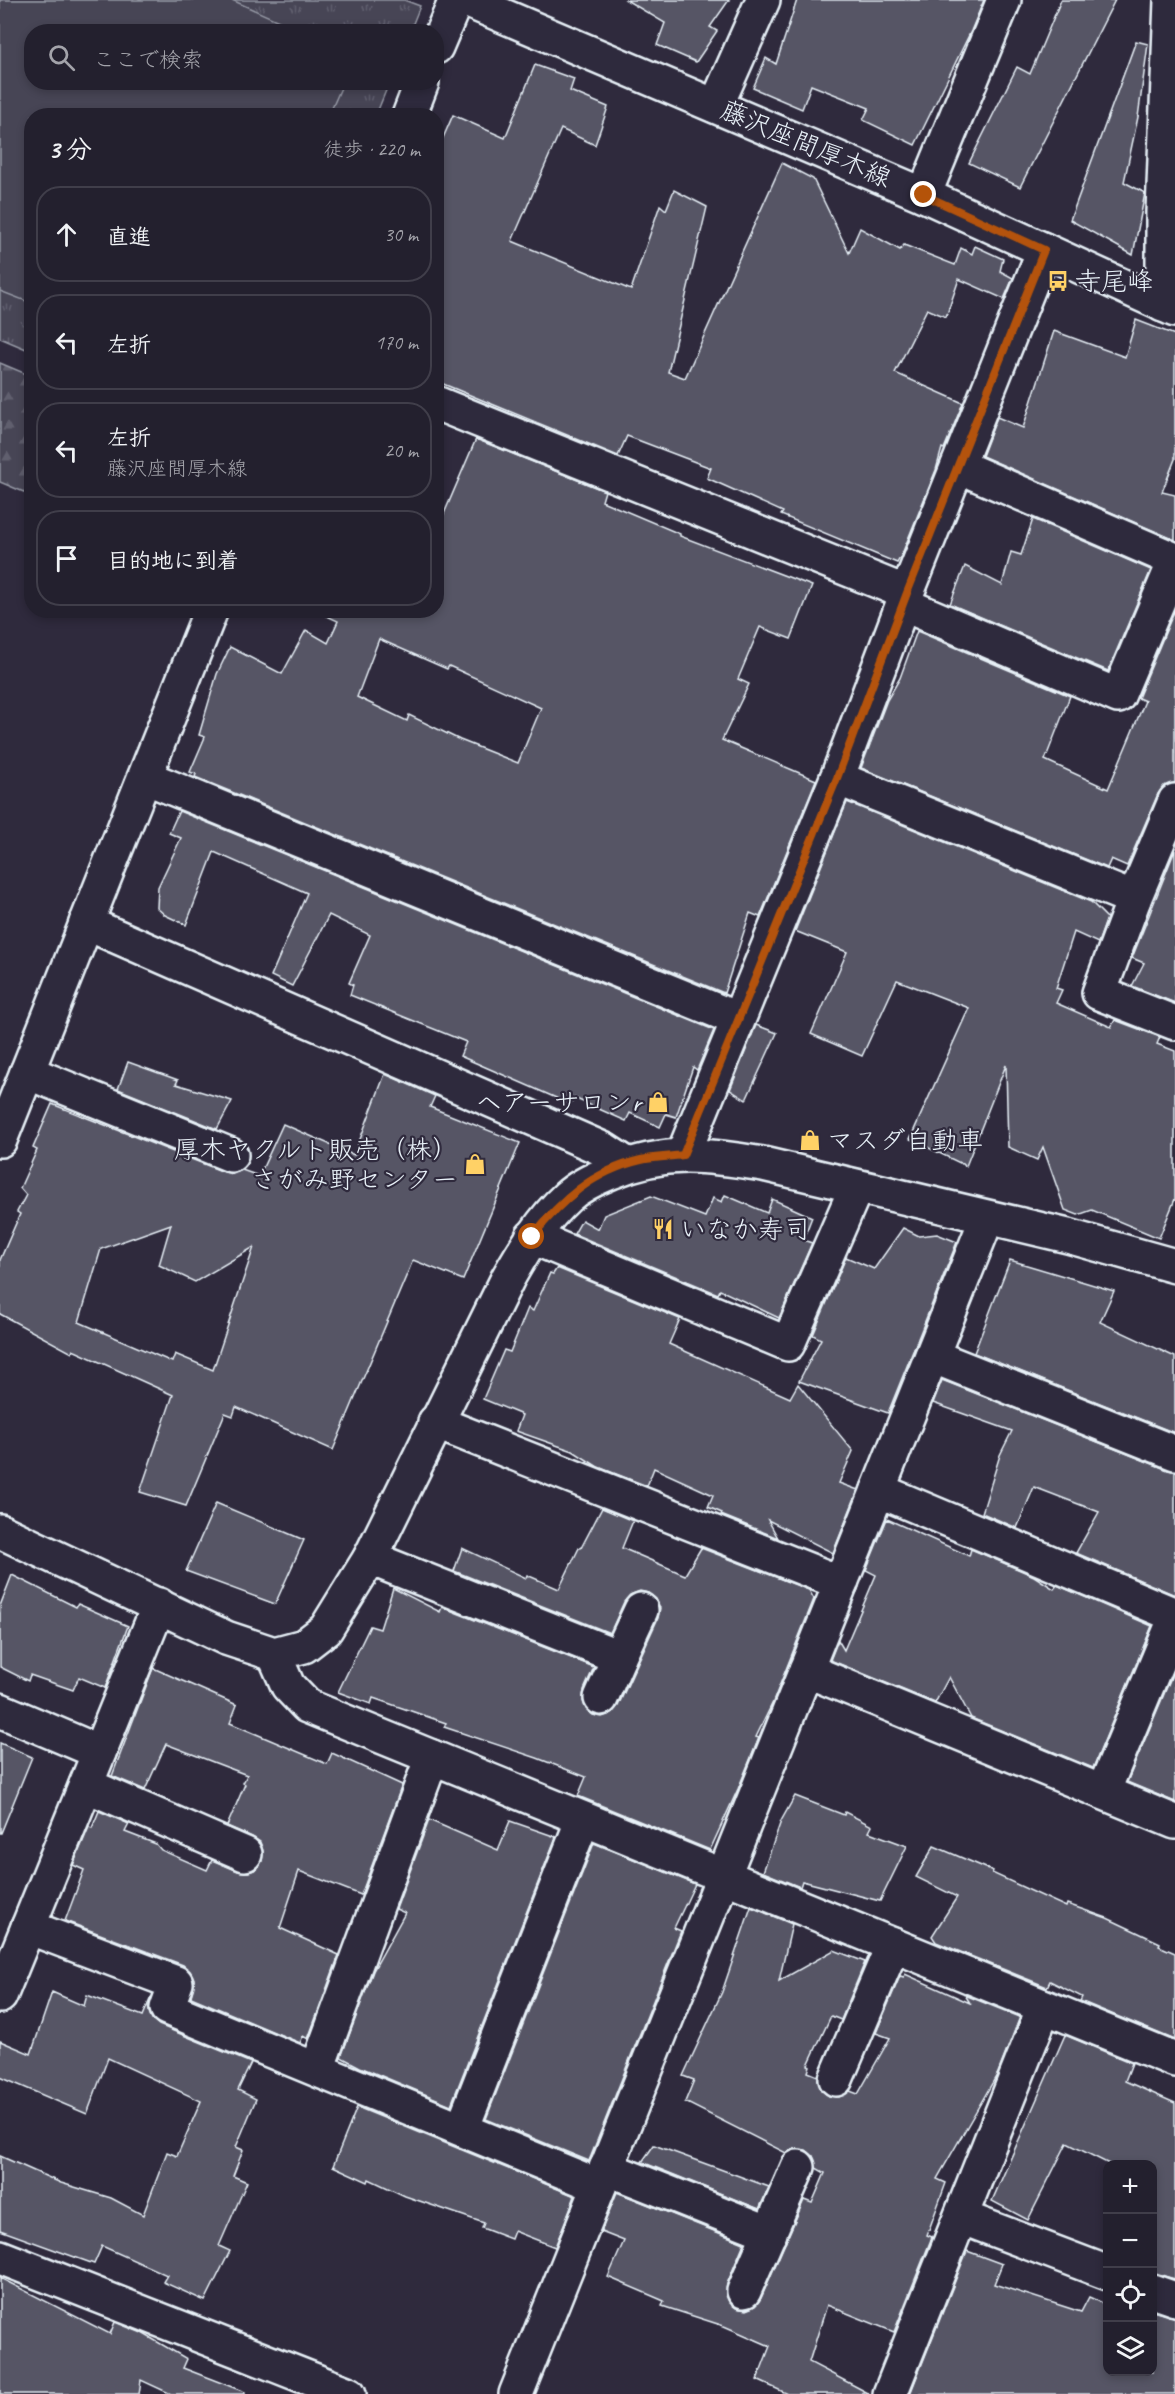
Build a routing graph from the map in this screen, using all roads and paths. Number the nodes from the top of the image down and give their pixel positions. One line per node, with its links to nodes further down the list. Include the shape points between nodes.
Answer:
1 (456, 0): 6 (street)
2 (466, 0): 9 (street, 藤沢座間厚木線)
3 (763, 0): 9 (street)
4 (1004, 0): 11 (street)
5 (1171, 0): 7 (street)
6 (444, 28)
7 (1172, 45): 12 (street)
8 (419, 90): 10 (street)
9 (716, 106): 11 (street, 藤沢座間厚木線)
10 (412, 108)
11 (924, 195): 13 (street, 藤沢座間厚木線)
12 (1169, 212): 14 (street)
13 (1044, 250): 14 (street, 藤沢座間厚木線); 16 (street)
14 (1169, 307)
15 (444, 406): 18 (street)
16 (958, 466): 17 (street); 18 (street)
17 (1175, 561): 18 (street, via 1118,696)
18 (905, 599): 21 (street)
19 (208, 618): 20 (street)
20 (145, 777): 24 (street); 25 (street)
21 (837, 778): 23 (street); 25 (street)
22 (1175, 801): 23 (street)
23 (1134, 899): 26 (street, via 1099,993)
24 (86, 923): 27 (street); 31 (street, via 605,1150)
25 (737, 1019): 30 (street)
26 (1175, 1023)
27 (27, 1072): 28 (street); 29 (street)
28 (0, 1140)
29 (231, 1155)
30 (683, 1155): 31 (street); 32 (street, via 763,1164)
31 (628, 1165): 34 (street, via 597,1177 569,1195)
32 (856, 1188): 33 (street); 34 (street, via 788,1344)
33 (987, 1218): 35 (street); 36 (street)
34 (532, 1237): 37 (street)
35 (1175, 1266)
36 (932, 1356): 38 (street); 39 (street)
37 (435, 1422): 41 (street); 42 (street)
38 (1175, 1454)
39 (878, 1490): 42 (street); 45 (street)
40 (0, 1531): 43 (street)
41 (370, 1558): 46 (street, via 326,1629 304,1646); 47 (street)
42 (841, 1583): 48 (street)
43 (159, 1605): 46 (street, via 226,1638); 51 (street)
44 (641, 1610): 47 (street)
45 (1175, 1617): 54 (street)
46 (274, 1654): 52 (street, via 288,1686 307,1706)
47 (620, 1657): 49 (street)
48 (806, 1671): 54 (street); 58 (street)
49 (601, 1698)
50 (0, 1710): 51 (street)
51 (99, 1752): 53 (street)
52 (432, 1758): 55 (street); 64 (street)
53 (86, 1785): 57 (street); 59 (street)
54 (1103, 1792): 56 (street)
55 (583, 1819): 58 (street); 66 (street)
56 (1175, 1822)
57 (246, 1854)
58 (723, 1876): 60 (street); 68 (street)
59 (28, 1927): 61 (street); 64 (street, via 176,1983 167,2008)
60 (893, 1945): 62 (street); 65 (street)
61 (0, 1996)
62 (1044, 2007): 63 (street); 69 (street)
63 (1175, 2060)
64 (317, 2069): 66 (street)
65 (836, 2079)
66 (462, 2129): 68 (street)
67 (798, 2167): 70 (street)
68 (602, 2177): 70 (street); 77 (street)
69 (961, 2217): 72 (street); 78 (street)
70 (770, 2233): 73 (street)
71 (0, 2256): 76 (street)
72 (1103, 2271)
73 (744, 2291)
74 (1157, 2293): 75 (street)
75 (1175, 2299)
76 (349, 2394)
77 (516, 2394)
78 (890, 2394)

